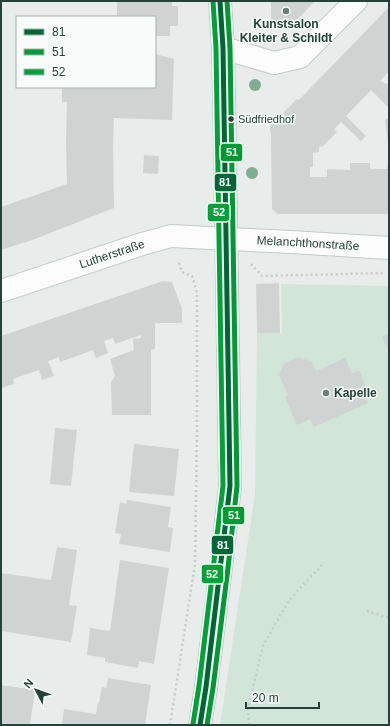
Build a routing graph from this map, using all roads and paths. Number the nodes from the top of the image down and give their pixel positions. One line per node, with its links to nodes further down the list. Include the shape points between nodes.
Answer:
1 (220, 1): 3 (street)
2 (356, 1): 3 (street, via 300,57 274,63)
3 (223, 48): 5 (street)
4 (171, 236): 5 (street, Lutherstraße); 9 (street, Lutherstraße); 13 (path, via 182,272 192,276 197,292 197,432 195,564)
5 (227, 238): 6 (street, Melanchthonstraße); 14 (street, via 230,486)
6 (389, 248)
7 (389, 273): 8 (path)
8 (262, 276)
9 (1, 291)
10 (322, 565): 15 (path, via 289,600 264,646 248,708)
11 (368, 611): 12 (path)
12 (389, 618)
13 (170, 725)
14 (200, 725)
15 (249, 725)

